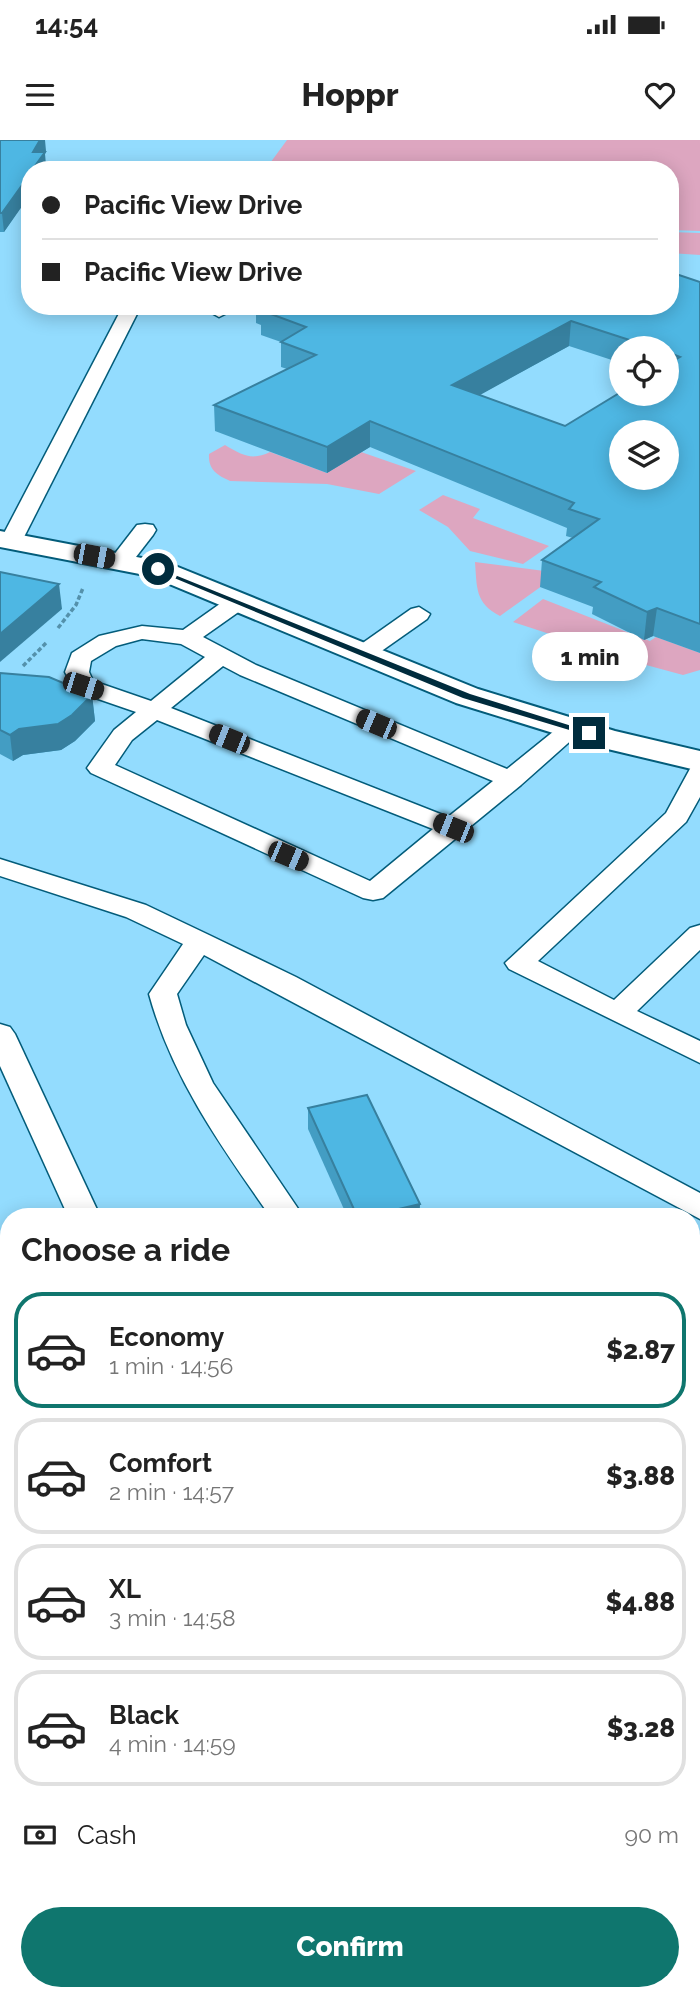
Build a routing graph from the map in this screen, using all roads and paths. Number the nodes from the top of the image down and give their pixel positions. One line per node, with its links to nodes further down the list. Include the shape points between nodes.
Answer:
1 (127, 315): 3 (lane)
2 (145, 530): 4 (lane)
3 (6, 539): 4 (street)
4 (121, 561): 6 (street, via 158,569)
5 (84, 585): 11 (path, via 76,605)
6 (239, 601): 8 (lane); 9 (street)
7 (419, 614): 9 (lane)
8 (187, 638): 10 (lane); 12 (lane, via 125,632 80,658 77,672 83,686)
9 (366, 652): 13 (street, via 467,696)
10 (221, 656): 12 (lane); 16 (lane)
11 (23, 666)
12 (154, 710): 17 (lane); 17 (lane, via 123,735 100,768 373,892)
13 (573, 728): 14 (street); 16 (lane)
14 (700, 761)
15 (700, 772): 21 (lane, via 677,817 519,963)
16 (512, 780): 17 (lane)
17 (453, 828)
18 (0, 867): 20 (lane, via 136,911)
19 (700, 934): 21 (lane)
20 (199, 941): 24 (lane); 26 (lane, via 163,995 171,1031 214,1109)
21 (617, 1013): 23 (lane)
22 (0, 1034): 25 (lane)
23 (700, 1053)
24 (700, 1207)
25 (80, 1208)
26 (282, 1208)

